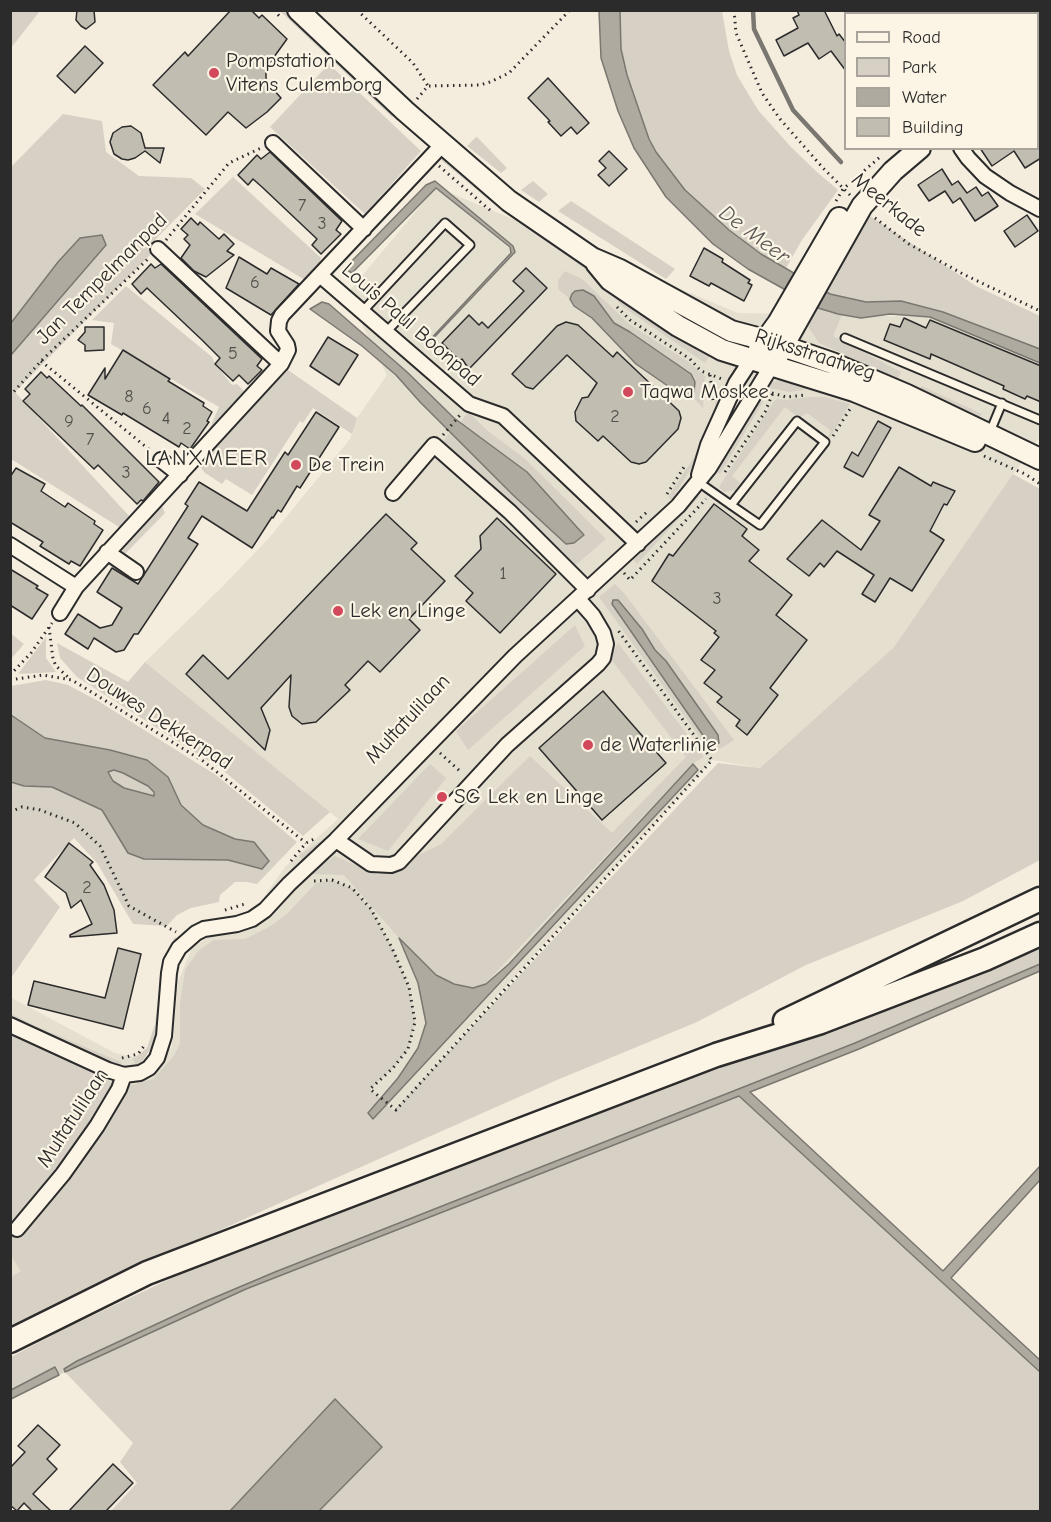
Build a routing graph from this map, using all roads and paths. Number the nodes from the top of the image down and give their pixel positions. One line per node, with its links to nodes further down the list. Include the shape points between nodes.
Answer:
1 (298, 10): 6 (street, Rijksstraatweg)
2 (357, 10): 5 (path, via 413,63)
3 (570, 10): 5 (path, via 509,73 480,85)
4 (734, 10): 12 (path, Meerkade, via 736,33 762,93 780,119)
5 (428, 86): 6 (path)
6 (405, 111): 8 (street, Rijksstraatweg)
7 (273, 143): 14 (street); 15 (path, Jan Tempelmanpad, via 228,164)
8 (443, 144): 14 (street); 16 (street, Rijksstraatweg, via 509,201)
9 (901, 150): 12 (street)
10 (918, 150): 12 (street)
11 (962, 150): 13 (street, via 985,176)
12 (858, 202): 18 (path, Meerkade, via 909,244); 22 (street)
13 (1041, 209)
14 (364, 229): 17 (street)
15 (158, 249): 24 (path, Jan Tempelmanpad); 25 (street)
16 (592, 258): 22 (street, Rijksstraatweg, via 731,331); 23 (street, Rijksstraatweg, via 610,280 678,326)
17 (321, 276): 19 (street, Louis Paul Boonpad); 25 (street, via 279,321 278,331 288,351)
18 (1041, 311)
19 (362, 312): 20 (street, Louis Paul Boonpad); 20 (lane, via 445,223 470,245)
20 (386, 332): 47 (street, Louis Paul Boonpad, via 469,404 503,416)
21 (845, 338): 30 (lane)
22 (775, 343): 23 (street); 26 (street); 34 (street, Rijksstraatweg, via 907,395)
23 (751, 360): 26 (street, Rijksstraatweg); 42 (street, Multatulilaan, via 736,383 708,445)
24 (41, 362): 28 (path, Jan Tempelmanpad); 39 (path)
25 (281, 364): 41 (street)
26 (772, 365): 40 (street, Rijksstraatweg, via 854,391); 42 (street, Multatulilaan, via 710,468)
27 (710, 375): 31 (path)
28 (10, 396)
29 (854, 402): 36 (path)
30 (1002, 403): 33 (lane); 34 (lane)
31 (711, 408)
32 (462, 413): 35 (path)
33 (1041, 420)
34 (987, 436): 38 (street, Rijksstraatweg)
35 (437, 442): 43 (street); 53 (street, via 510,512)
36 (825, 442): 45 (lane, via 760,525); 45 (lane, via 797,421)
37 (691, 455): 44 (path)
38 (1041, 459)
39 (161, 460): 41 (street)
40 (1041, 470)
41 (180, 475): 50 (street)
42 (697, 481): 45 (lane); 48 (street, Multatulilaan, via 678,506)
43 (393, 493)
44 (666, 496)
45 (731, 505)
46 (650, 510): 47 (path)
47 (625, 532): 48 (street, Louis Paul Boonpad)
48 (638, 544): 53 (street, Multatulilaan)
49 (10, 545): 52 (street)
50 (107, 552): 51 (street); 52 (street)
51 (136, 572)
52 (76, 587): 54 (street)
53 (583, 595): 59 (street, Multatulilaan, via 515,656); 60 (street, via 603,633 603,658 507,745)
54 (60, 612): 56 (path)
55 (615, 625): 65 (path, via 712,760 396,1110 370,1089 408,1049 416,1022 409,987 371,909 352,888 333,880 316,883)
56 (49, 627): 57 (path); 58 (path, via 53,659)
57 (10, 678): 58 (path, Douwes Dekkerpad, via 43,675)
58 (72, 680): 64 (path, Douwes Dekkerpad, via 204,761)
59 (430, 743): 60 (path); 63 (street, Multatulilaan)
60 (473, 782): 63 (street, via 399,862 371,864)
61 (10, 812): 70 (path, via 22,807 40,810 75,823 100,846 129,906)
62 (322, 835): 64 (path)
63 (336, 840): 65 (street, Multatulilaan)
64 (306, 843): 65 (path, via 285,867)
65 (299, 874): 72 (street, Multatulilaan, via 252,919 204,929)
66 (255, 898): 68 (path)
67 (1041, 899): 75 (main road)
68 (218, 911)
69 (182, 926): 70 (path)
70 (174, 932): 72 (path)
71 (1041, 934): 75 (main road, via 832,1018)
72 (188, 939): 77 (street, Multatulilaan, via 171,962 164,1036 156,1058 149,1068)
73 (10, 1026): 77 (street)
74 (148, 1040): 76 (path, Multatulilaan, via 138,1054)
75 (716, 1054): 79 (main road, via 147,1274)
76 (124, 1058)
77 (124, 1075): 78 (street, Multatulilaan, via 90,1136)
78 (14, 1232)
79 (10, 1341)

